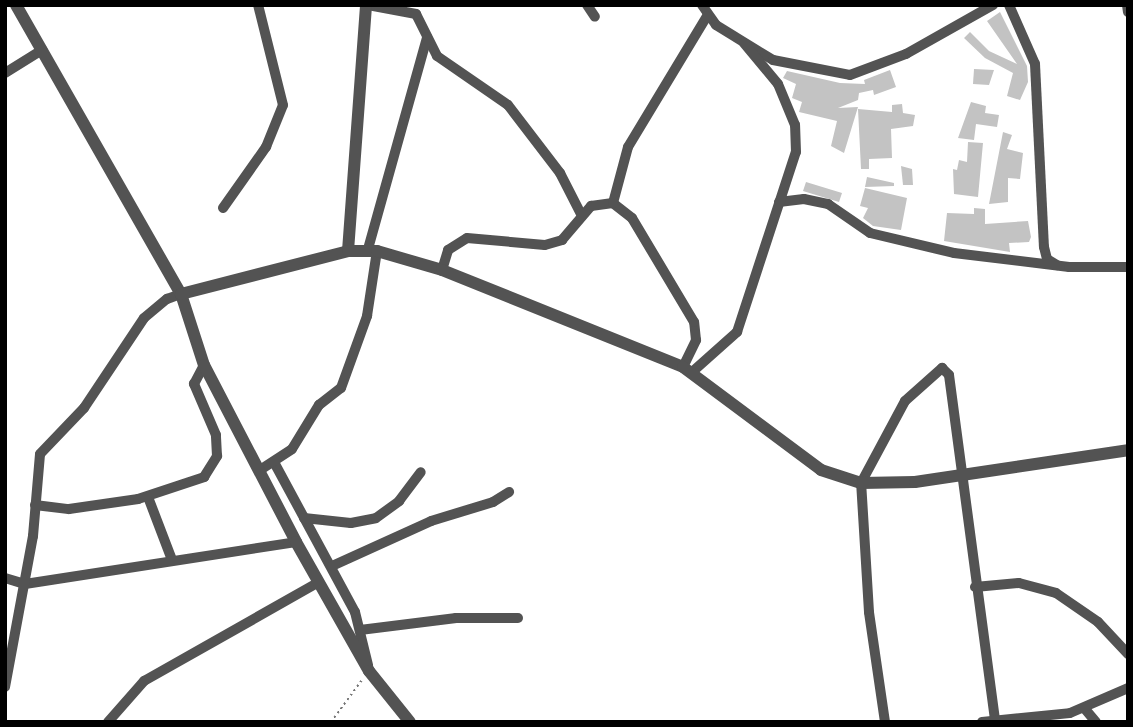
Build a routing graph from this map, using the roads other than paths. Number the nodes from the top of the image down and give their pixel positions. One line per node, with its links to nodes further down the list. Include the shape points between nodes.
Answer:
1 (16, 5): 14 (street)
2 (258, 5): 18 (street, via 283,105 266,147)
3 (367, 5): 12 (street, via 416,15); 21 (street)
4 (587, 5): 11 (street)
5 (702, 5): 10 (street)
6 (993, 5): 13 (street, via 953,31 860,74 799,67 774,60)
7 (1009, 5): 22 (street, via 1035,64 1044,247 1047,259)
8 (1127, 5): 9 (street)
9 (1128, 12)
10 (707, 16): 13 (street); 17 (street, via 628,147)
11 (595, 17)
12 (427, 37): 19 (street, via 437,55 508,105 560,173); 20 (street)
13 (744, 43): 16 (street, via 778,84 795,125 794,160)
14 (42, 50): 15 (street); 25 (street)
15 (5, 73)
16 (779, 202): 22 (street, via 804,199 828,204 870,233 954,253); 27 (street, via 737,332)
17 (613, 203): 19 (street, via 591,206); 27 (street, via 632,218 689,311 697,331)
18 (223, 208)
19 (582, 216): 24 (street, via 562,240 545,245 467,238 448,250)
20 (372, 250): 21 (street); 24 (street); 29 (street, via 367,316 349,372 341,388 319,405 292,449)
21 (348, 251): 25 (street)
22 (1059, 266): 23 (street)
23 (1128, 267)
24 (442, 270): 27 (street)
25 (181, 294): 26 (street); 36 (street, via 144,318 84,408 40,454)
26 (204, 365): 30 (street); 35 (street, via 194,384 216,435 217,456 204,477 169,485)
27 (687, 370): 33 (street, via 821,470)
28 (1128, 450): 32 (street)
29 (275, 464): 30 (street); 37 (street)
30 (260, 470): 38 (street)
31 (421, 472): 37 (street, via 399,501 376,518 351,523)
32 (962, 473): 33 (street, via 915,482); 33 (street, via 949,375 942,368 905,401); 44 (street)
33 (861, 484): 55 (street, via 869,612)
34 (509, 492): 40 (street)
35 (148, 497): 36 (street, via 69,509); 39 (street)
36 (35, 505): 43 (street)
37 (304, 518): 40 (street)
38 (296, 542): 39 (street); 42 (street)
39 (172, 560): 43 (street)
40 (331, 566): 46 (street)
41 (5, 578): 43 (street)
42 (319, 582): 48 (street); 53 (street, via 144,681)
43 (25, 584): 49 (street)
44 (975, 587): 47 (street, via 1019,583 1056,593 1098,622); 52 (street)
45 (518, 618): 46 (street, via 456,618)
46 (360, 629): 48 (street)
47 (1128, 654)
48 (369, 671): 54 (street)
49 (5, 687)
50 (1128, 688): 51 (street)
51 (1085, 709): 52 (street); 57 (street)
52 (995, 720): 56 (street)
53 (108, 722)
54 (410, 722)
55 (885, 722)
56 (982, 722)
57 (1096, 722)

